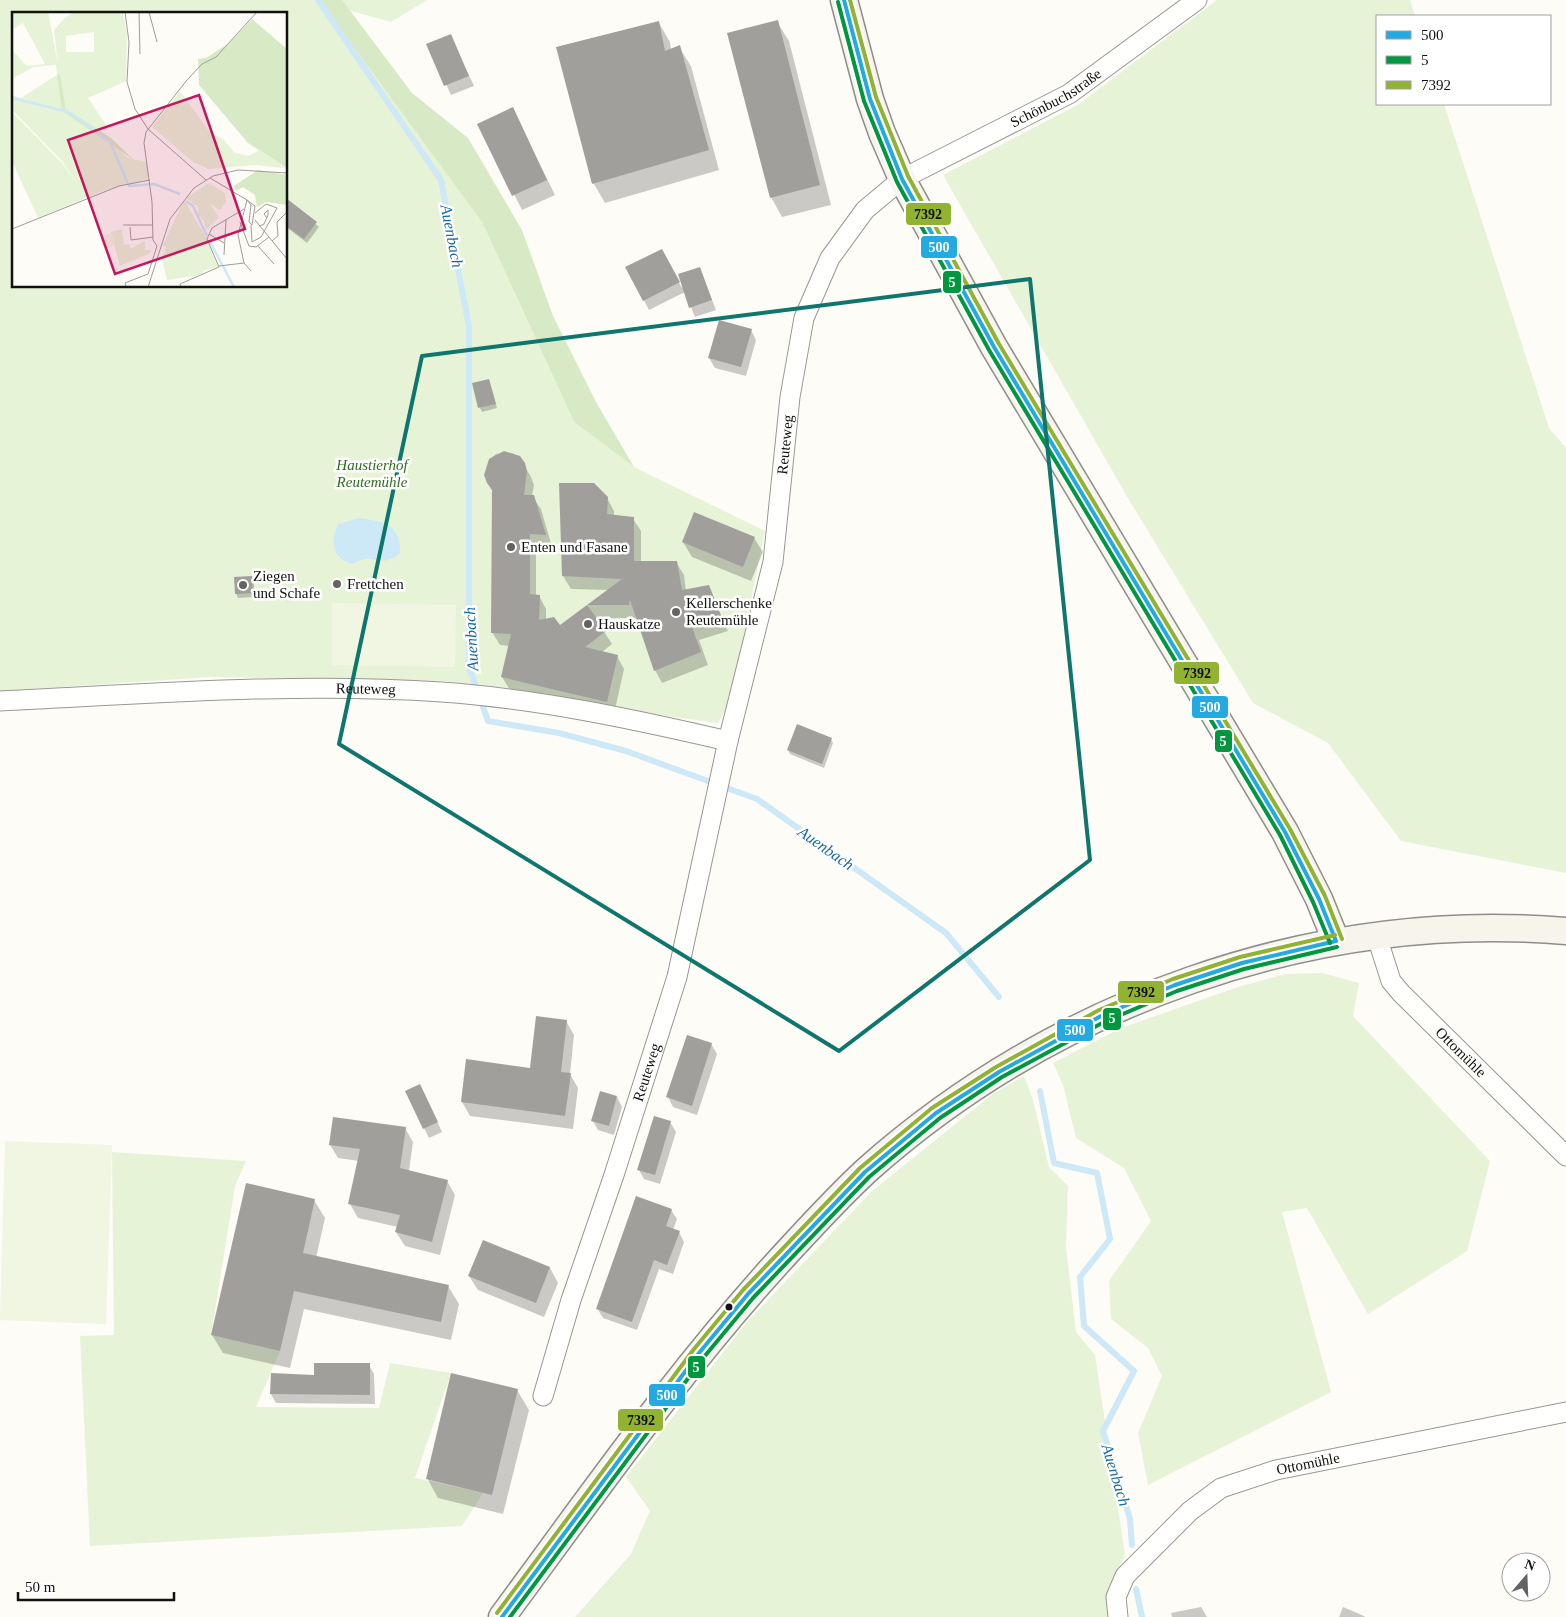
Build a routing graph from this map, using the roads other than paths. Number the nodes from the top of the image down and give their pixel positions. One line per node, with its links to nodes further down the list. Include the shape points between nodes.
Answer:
1 (844, 0): 3 (main road, via 876,116)
2 (1197, 0): 3 (street, Schönbuchstraße, via 1069,94)
3 (902, 179): 5 (street, Reuteweg, via 865,210 830,258 804,318 790,397 773,562); 8 (main road, via 994,348 1285,832)
4 (0, 701): 5 (street, Reuteweg, via 214,691 377,689 442,692 608,713)
5 (728, 741): 10 (street, Reuteweg, via 677,977 571,1300)
6 (1566, 931): 7 (main road, via 1495,928)
7 (1377, 937): 8 (main road); 9 (street, Ottomühle, via 1391,981 1401,993)
8 (1336, 941): 12 (main road, via 1242,963 1175,985 1101,1016 1000,1072 936,1113 866,1172 748,1294 699,1353)
9 (1566, 1156)
10 (543, 1396)
11 (1566, 1412): 13 (street, Ottomühle, via 1276,1470 1221,1488 1190,1511 1125,1576 1116,1597)
12 (502, 1617)
13 (1118, 1617)

